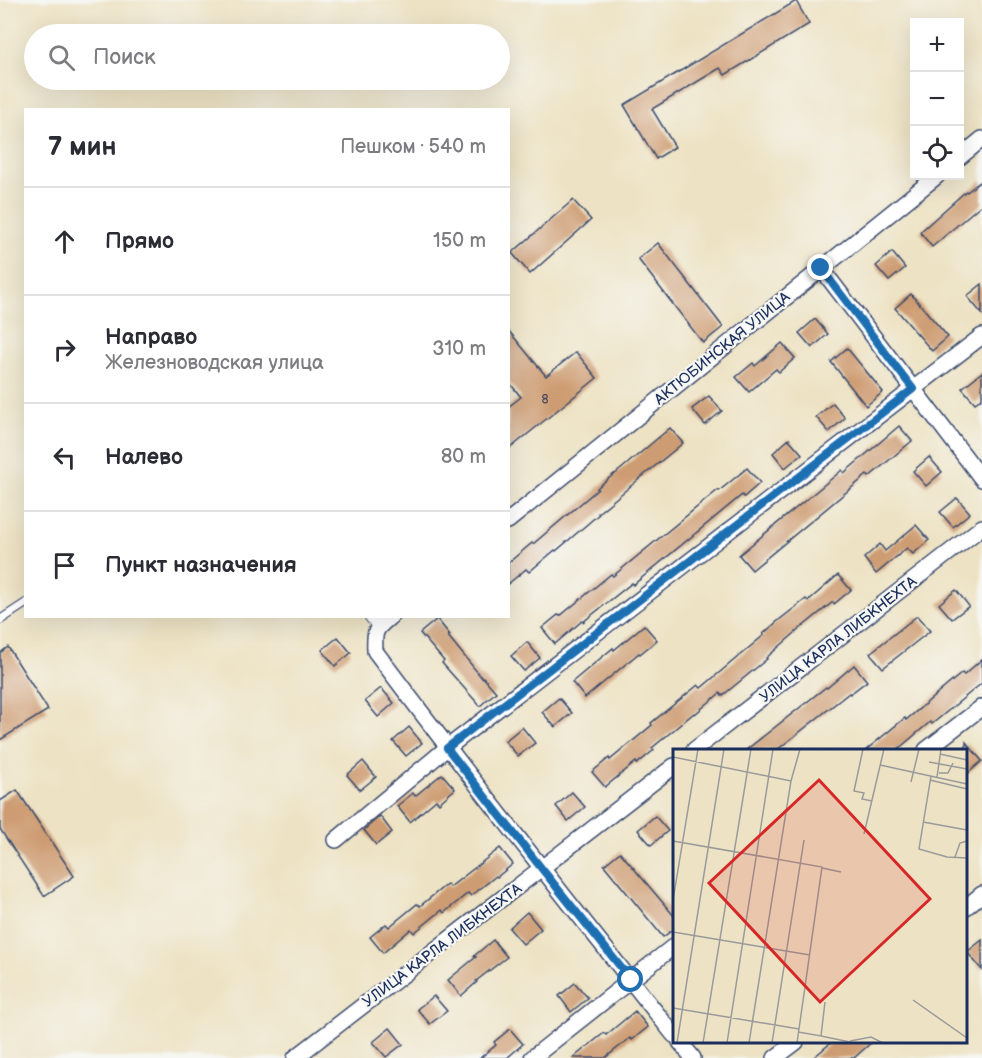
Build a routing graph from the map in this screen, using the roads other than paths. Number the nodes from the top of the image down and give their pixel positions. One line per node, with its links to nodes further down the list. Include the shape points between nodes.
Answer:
1 (982, 139): 2 (street)
2 (964, 154)
3 (932, 180): 4 (street, АКТЮБИНСКАЯ УЛИЦА)
4 (821, 268): 6 (street); 8 (street, АКТЮБИНСКАЯ УЛИЦА)
5 (982, 336): 6 (street)
6 (913, 389): 7 (street); 15 (street)
7 (982, 479)
8 (510, 519)
9 (982, 527): 16 (street, УЛИЦА КАРЛА ЛИБКНЕХТА)
10 (24, 604): 12 (lane)
11 (388, 618): 13 (street)
12 (0, 620)
13 (373, 627): 15 (street, via 375,651)
14 (982, 707): 17 (street)
15 (447, 748): 19 (street); 20 (street)
16 (695, 749)
17 (927, 749)
18 (673, 768): 20 (street, УЛИЦА КАРЛА ЛИБКНЕХТА)
19 (336, 840)
20 (542, 869): 24 (street); 28 (street, УЛИЦА КАРЛА ЛИБКНЕХТА)
21 (982, 894): 22 (street)
22 (967, 906)
23 (673, 948): 24 (street)
24 (631, 980): 25 (street); 29 (street)
25 (673, 1032)
26 (682, 1043): 30 (street)
27 (793, 1043): 31 (street)
28 (295, 1058)
29 (531, 1058)
30 (693, 1058)
31 (775, 1058)

